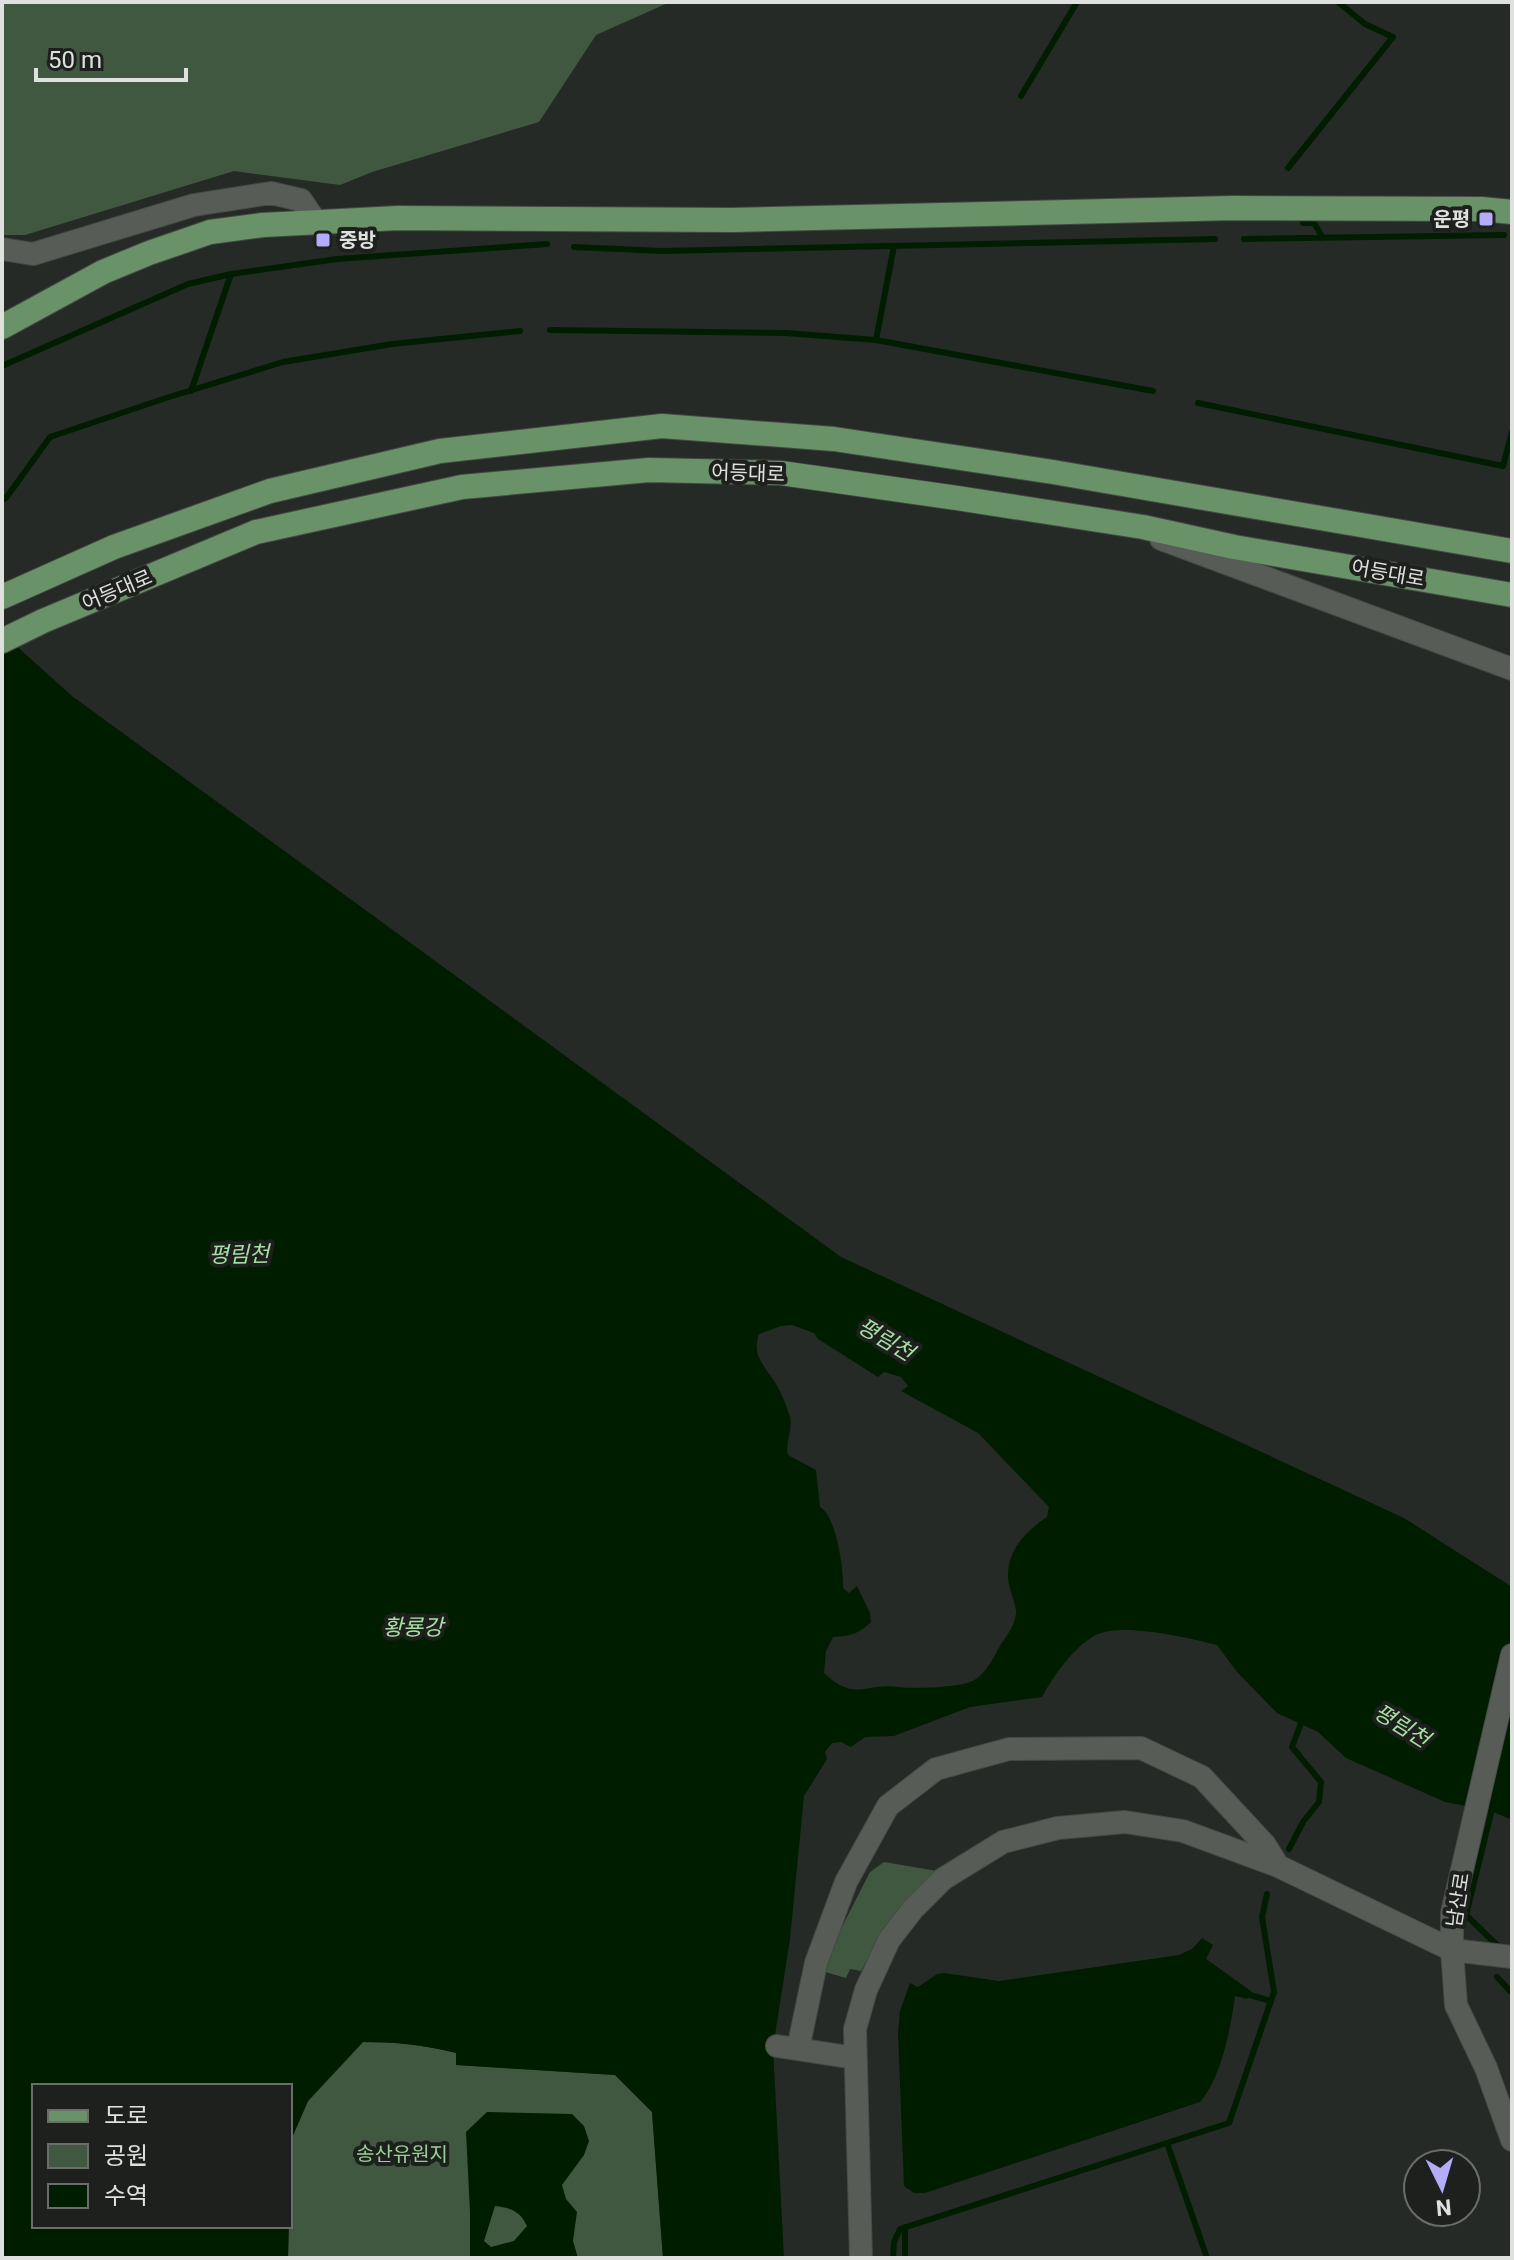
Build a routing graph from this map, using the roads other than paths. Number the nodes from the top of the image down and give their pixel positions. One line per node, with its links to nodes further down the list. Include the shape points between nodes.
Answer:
1 (1512, 212): 2 (main road, via 1233,208 807,219)
2 (316, 222): 3 (street, via 301,200 271,193 194,205 33,254); 4 (main road, via 210,232 103,272)
3 (2, 249)
4 (2, 327)
5 (1118, 524): 7 (main road, 어등대로); 9 (main road, 어등대로, via 781,473 649,470 462,487 256,532); 10 (street)
6 (1512, 551): 8 (main road, 어등대로, via 865,444 662,426 440,451 270,491 114,547)
7 (1512, 595)
8 (2, 597)
9 (2, 641)
10 (1512, 669)
11 (1512, 1655): 13 (street, 남산로, via 1452,1913)
12 (1278, 1866): 13 (street); 15 (street, via 1183,1831 1125,1822 1058,1828 1003,1842 943,1879 889,1940 866,1990 855,2029); 15 (street, via 1202,1777 1141,1748 1009,1749 936,1769 888,1806 846,1882 788,2048)
13 (1452, 1950): 14 (street); 16 (street, 남산로, via 1456,2005)
14 (1512, 1957)
15 (855, 2058): 17 (street)
16 (1512, 2140)
17 (861, 2258)

